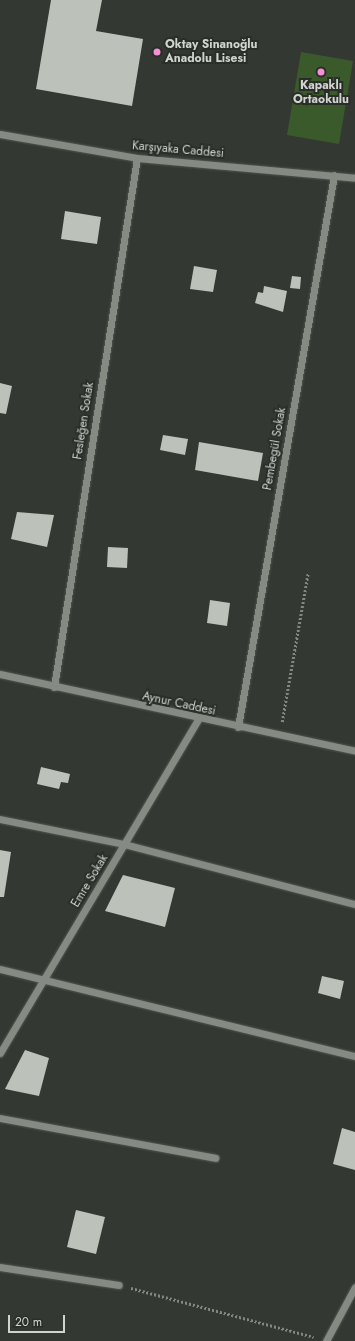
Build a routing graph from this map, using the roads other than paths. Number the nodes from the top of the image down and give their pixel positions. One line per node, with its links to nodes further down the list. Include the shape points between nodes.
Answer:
1 (0, 134): 2 (street, Karşıyaka Caddesi)
2 (136, 158): 3 (street, Karşıyaka Caddesi); 6 (street, Fesleğen Sokak)
3 (334, 175): 4 (street, Karşıyaka Caddesi); 8 (street, Pembegül Sokak)
4 (355, 178)
5 (0, 674): 6 (street, Aynur Caddesi)
6 (54, 687): 7 (street, Aynur Caddesi)
7 (198, 719): 8 (street, Aynur Caddesi); 11 (street, Emre Sokak)
8 (238, 727): 9 (street, Aynur Caddesi)
9 (355, 751)
10 (0, 819): 11 (street)
11 (124, 844): 12 (street); 14 (street, Emre Sokak)
12 (355, 904)
13 (0, 969): 14 (street)
14 (43, 981): 15 (street, Emre Sokak); 16 (street)
15 (0, 1053)
16 (355, 1056)
17 (0, 1118): 18 (street)
18 (215, 1158)
19 (0, 1267): 20 (street)
20 (119, 1285)
21 (355, 1286): 22 (street)
22 (325, 1341)

